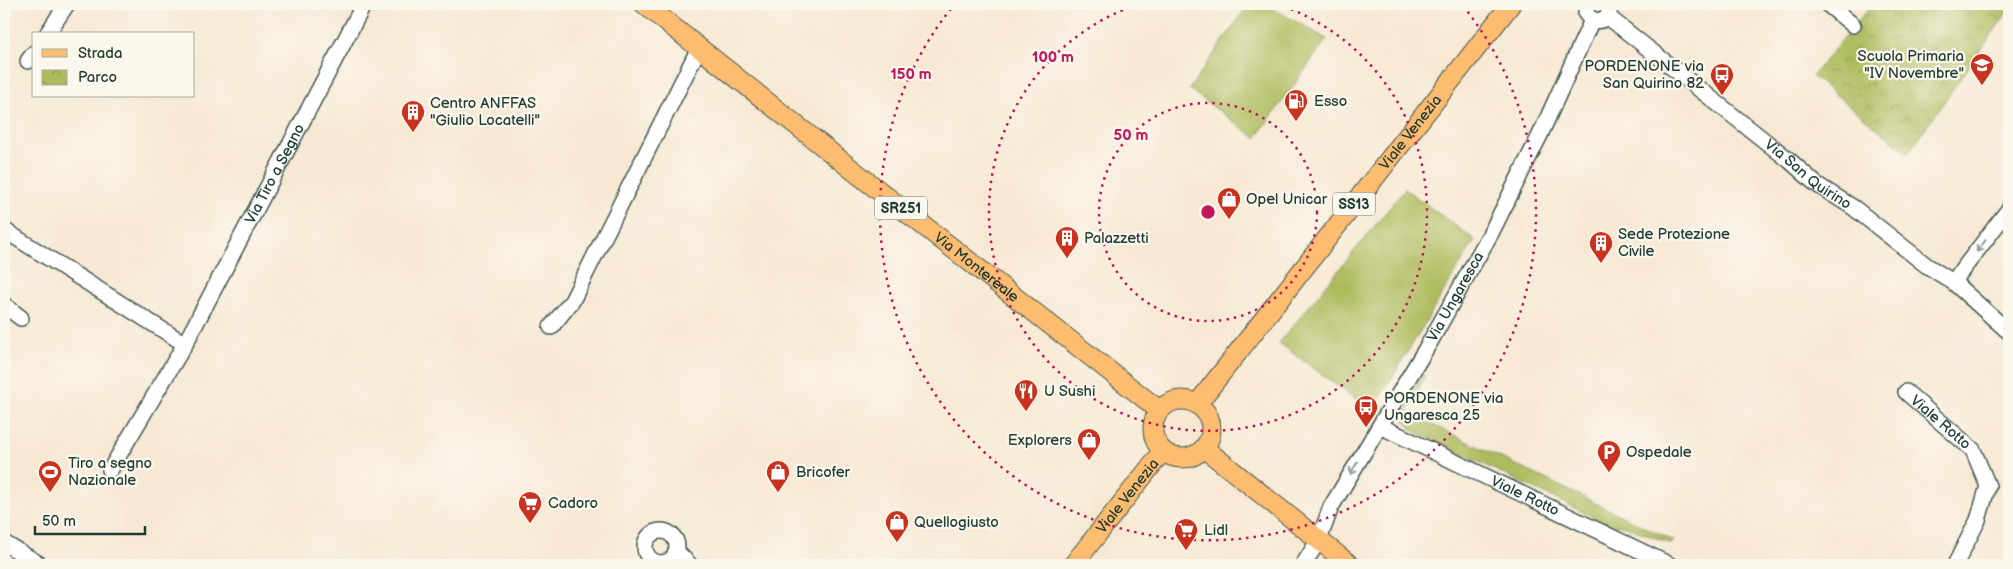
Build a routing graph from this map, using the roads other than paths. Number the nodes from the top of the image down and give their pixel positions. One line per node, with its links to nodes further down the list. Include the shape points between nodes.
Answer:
1 (67, 4): 9 (street)
2 (364, 4): 18 (street, Via Tiro a Segno)
3 (644, 4): 10 (main road, Via Montereale / SR251)
4 (1511, 4): 20 (main road, Viale Venezia / SS13)
5 (1586, 4): 7 (street, via 1586,14)
6 (1827, 4): 8 (street)
7 (1603, 13): 13 (street, Via San Quirino, via 1816,184 1854,208 1926,265); 22 (street, Via Ungaresca, via 1492,231)
8 (1853, 25)
9 (47, 32)
10 (699, 48): 16 (street, via 572,301); 21 (main road, Via Montereale / SR251)
11 (2009, 209): 13 (street, one-way to 13)
12 (4, 230): 18 (street)
13 (1953, 282): 17 (street, Via San Quirino)
14 (4, 305): 15 (street)
15 (21, 318)
16 (551, 328)
17 (2009, 332)
18 (185, 344): 25 (street, Via Tiro a Segno)
19 (1906, 392): 36 (street, Viale Rotto, via 1973,450 1988,486 1978,520)
20 (1198, 404): 21 (main road, via 1190,400 1173,400); 23 (main road, via 1212,424 1209,441)
21 (1159, 410): 24 (main road, Viale Venezia, via 1154,436)
22 (1380, 426): 26 (street, Via Ungaresca, one-way to 26, via 1330,507); 35 (street, Viale Rotto)
23 (1204, 448): 24 (main road, Viale Venezia, via 1197,454 1180,458); 26 (main road)
24 (1164, 452): 32 (main road, Viale Venezia)
25 (110, 470)
26 (1319, 540): 33 (street, Via Ungaresca); 34 (main road)
27 (4, 543): 30 (street)
28 (676, 551): 29 (street, via 671,559 662,563); 29 (street, via 676,543 671,536 657,532 647,540); 31 (street)
29 (642, 560)
30 (41, 565)
31 (690, 565)
32 (1074, 565)
33 (1303, 565)
34 (1350, 565)
35 (1670, 565)
36 (1955, 565)

